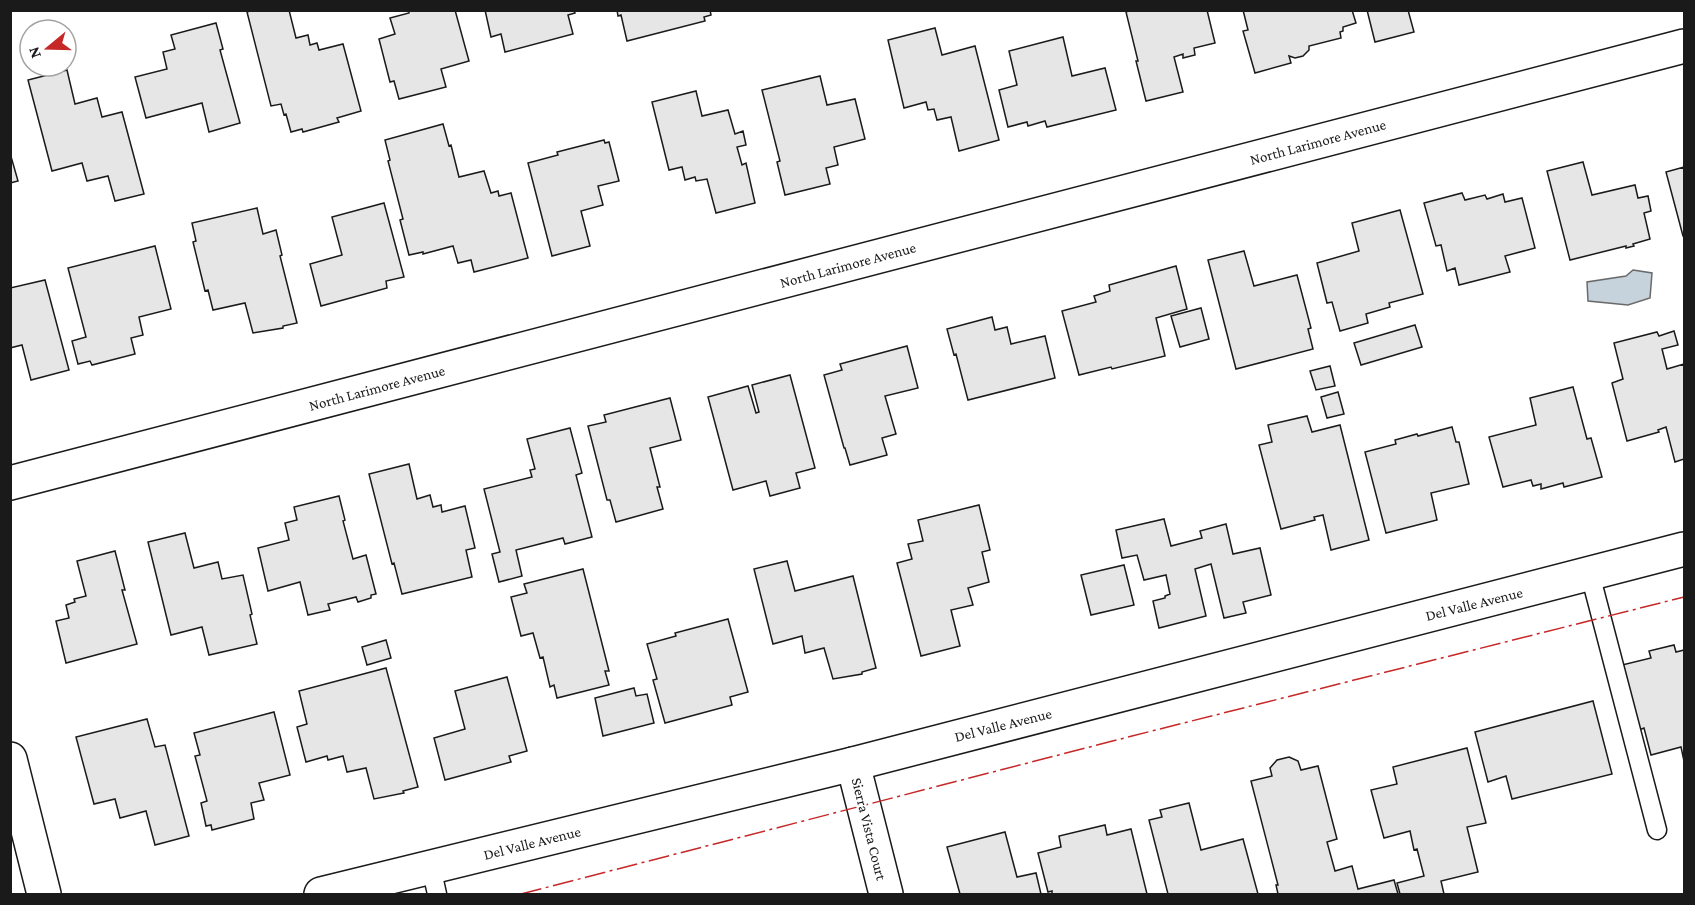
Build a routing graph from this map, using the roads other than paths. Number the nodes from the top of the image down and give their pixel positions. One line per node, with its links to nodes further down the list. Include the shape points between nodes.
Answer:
1 (1684, 46): 2 (street, North Larimore Avenue)
2 (10, 483)
3 (1684, 549): 4 (street, Del Valle Avenue)
4 (1590, 574): 6 (street, Del Valle Avenue); 7 (lane)
5 (10, 759): 9 (street)
6 (853, 764): 8 (street, Del Valle Avenue); 11 (street, Sierra Vista Court)
7 (1657, 830)
8 (434, 881): 10 (street, Del Valle Avenue)
9 (44, 894)
10 (321, 894)
11 (886, 894)

